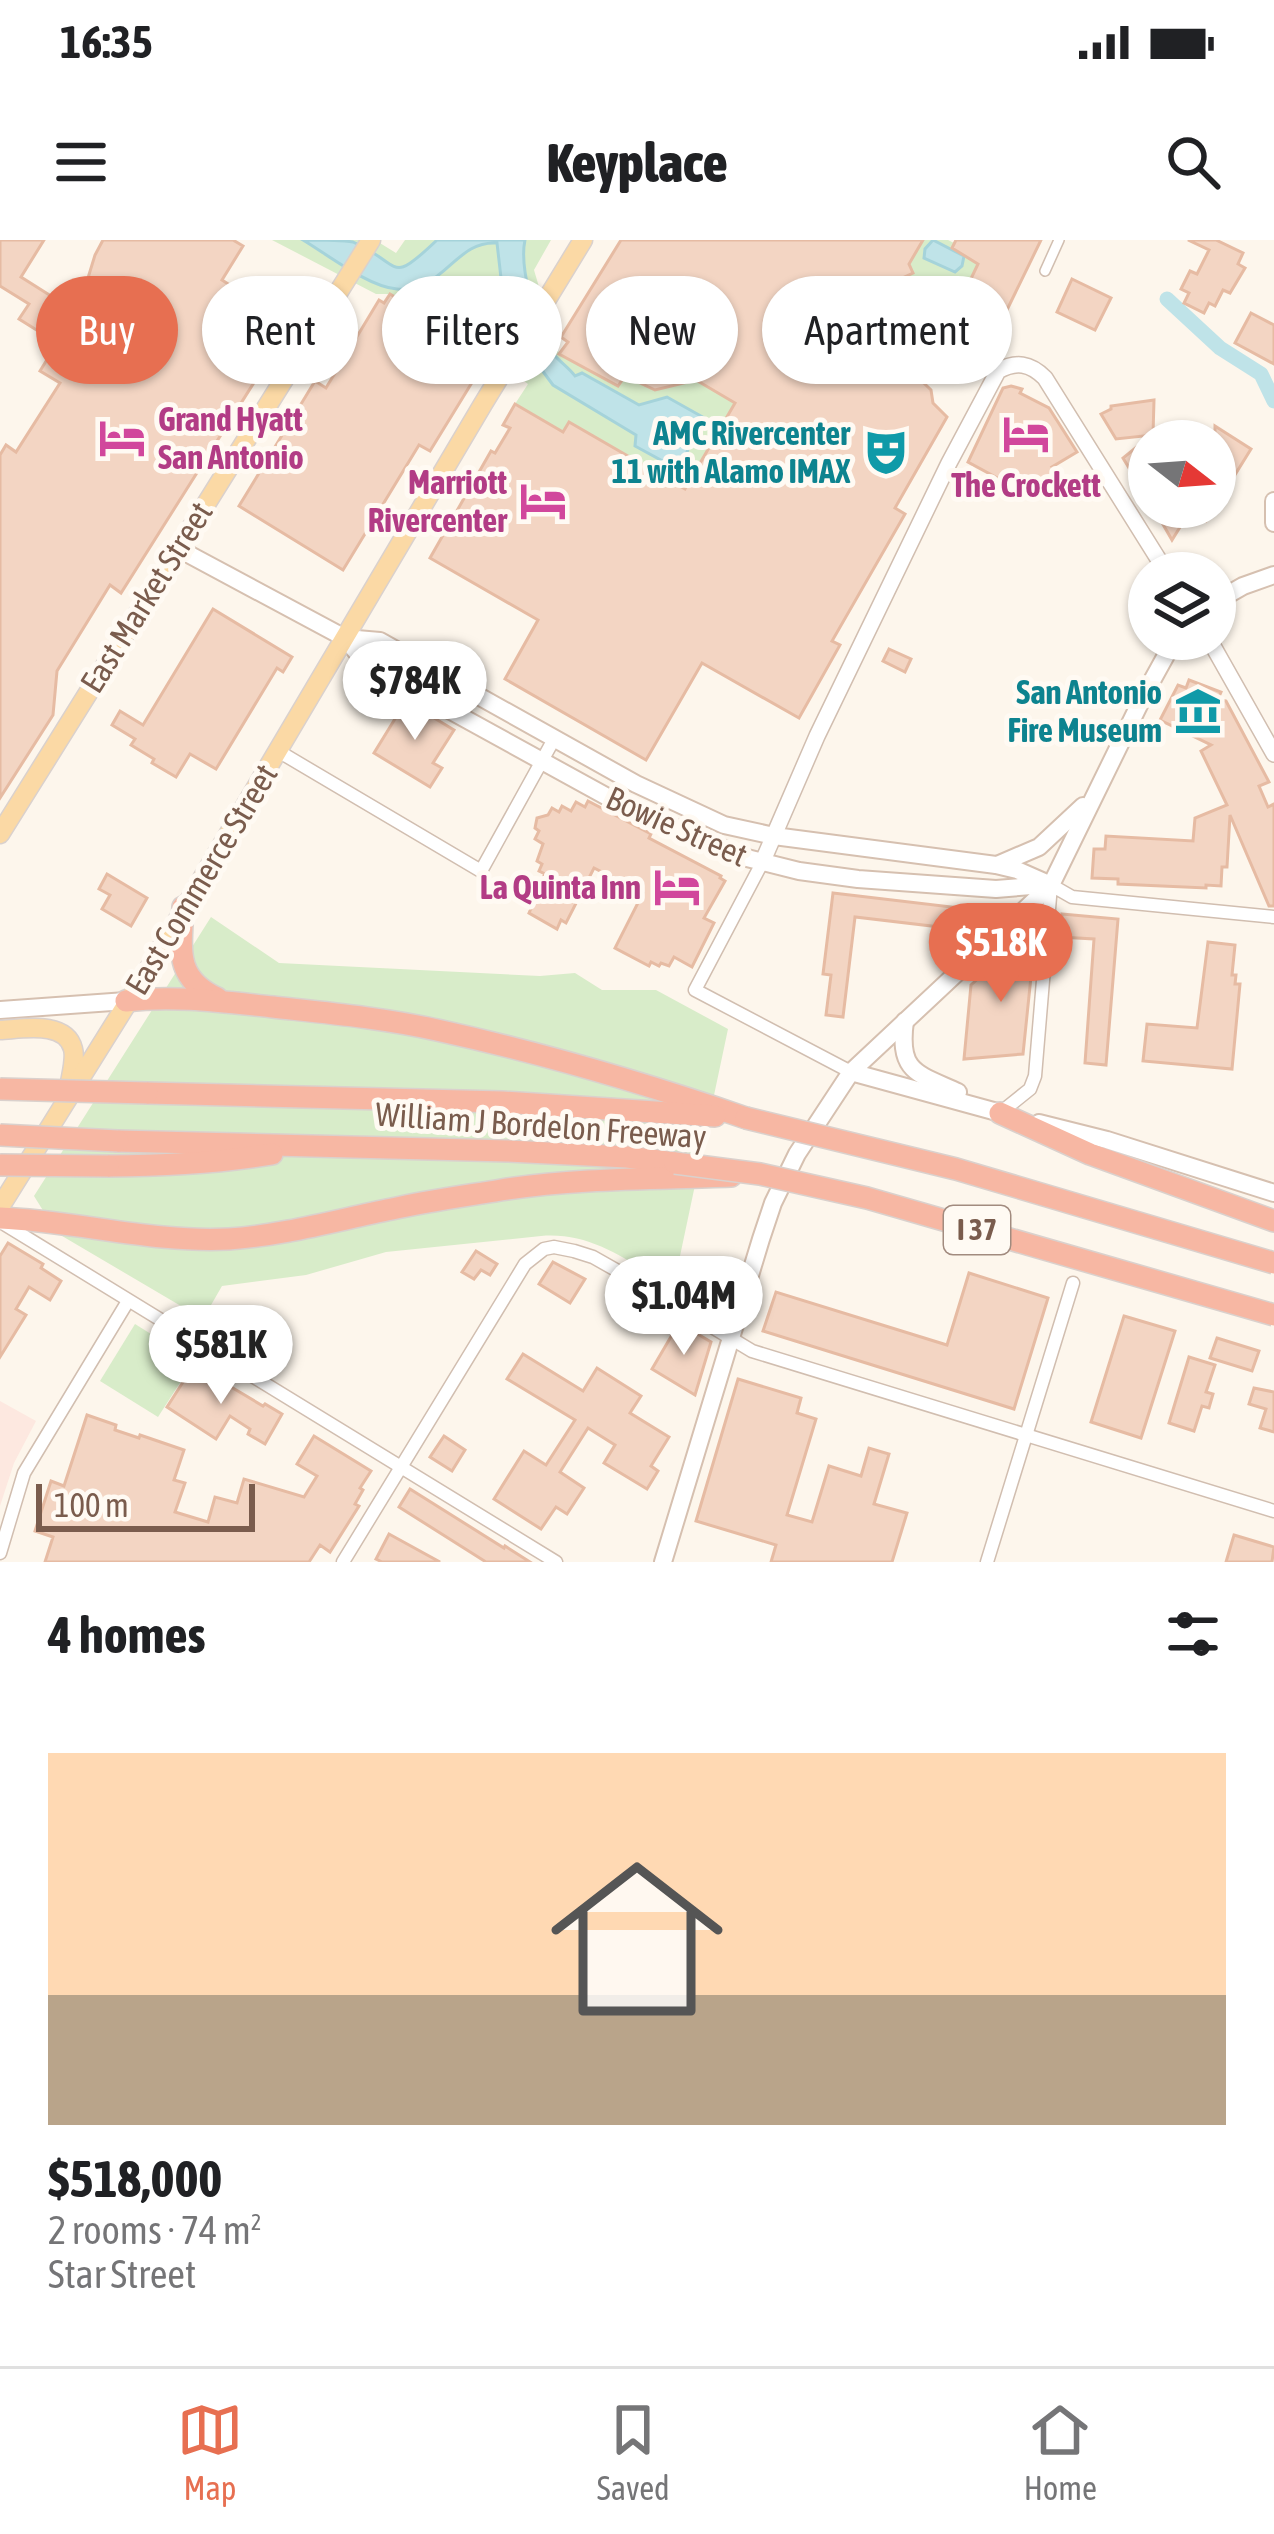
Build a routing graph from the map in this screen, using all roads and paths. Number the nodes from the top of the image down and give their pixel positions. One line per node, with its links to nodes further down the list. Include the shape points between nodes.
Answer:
1 (371, 240): 7 (main road, East Market Street)
2 (583, 240): 11 (main road, East Commerce Street)
3 (1059, 240): 4 (street)
4 (1045, 271)
5 (1274, 501): 6 (main road)
6 (1274, 523)
7 (177, 548): 11 (main road, Bowie Street); 19 (main road, East Market Street)
8 (1154, 552): 20 (street, via 1045,378 1007,366 992,378 914,535)
9 (1274, 575): 10 (main road)
10 (1236, 590)
11 (345, 638): 14 (main road, Bowie Street, via 380,641); 16 (main road, East Commerce Street); 17 (main road, Bowie Street, via 367,665)
12 (1163, 660): 18 (main road)
13 (1221, 660): 15 (street)
14 (554, 739): 17 (street); 20 (main road, Bowie Street, via 724,825)
15 (1272, 746)
16 (278, 751): 17 (street, via 481,871); 24 (main road, East Commerce Street)
17 (542, 761): 21 (main road, Bowie Street, via 622,805)
18 (1097, 792): 22 (main road, via 1040,847); 23 (main road)
19 (0, 834)
20 (774, 836): 21 (street); 22 (main road, Bowie Street)
21 (762, 863): 23 (main road, Bowie Street, via 997,889); 31 (street, via 695,990)
22 (996, 865): 23 (main road, Bowie Street)
23 (1052, 885): 25 (street, Bowie Street, via 1072,897); 29 (main road); 34 (street, via 1035,1076 1030,1088)
24 (183, 908): 26 (main road, East Commerce Street); 27 (highway, via 185,973 199,990)
25 (1274, 917)
26 (126, 1001): 27 (highway); 28 (main road); 33 (main road, East Commerce Street)
27 (229, 1003): 35 (highway, via 434,1029 627,1077)
28 (0, 1010)
29 (905, 1021): 31 (main road); 34 (main road, via 909,1065)
30 (0, 1030): 33 (main road, via 65,1035 74,1050)
31 (851, 1072): 34 (main road); 48 (main road, via 773,1203)
32 (0, 1089): 35 (highway, William J Bordelon Freeway / I 37, bridge, via 502,1102)
33 (68, 1094): 41 (main road, East Commerce Street)
34 (992, 1111): 40 (main road); 43 (highway)
35 (746, 1118): 44 (highway, William J Bordelon Freeway / I 37, bridge, via 956,1168)
36 (0, 1135): 37 (highway, William J Bordelon Freeway / I 37, bridge)
37 (326, 1145): 38 (highway, bridge, via 236,1160); 39 (highway, William J Bordelon Freeway / I 37, via 531,1152)
38 (0, 1165)
39 (674, 1171): 42 (highway, via 508,1189 223,1239); 47 (highway, William J Bordelon Freeway / I 37, bridge, via 760,1174 867,1198)
40 (1274, 1193)
41 (0, 1207)
42 (0, 1220): 46 (street)
43 (1274, 1221)
44 (1274, 1263)
45 (1073, 1283): 49 (street)
46 (128, 1301): 50 (street); 52 (street, via 24,1473)
47 (1274, 1315)
48 (730, 1340): 49 (street); 50 (street, via 593,1258 554,1247 538,1252); 55 (main road)
49 (1026, 1435): 51 (street); 56 (street)
50 (400, 1467): 53 (street); 54 (street)
51 (1274, 1511)
52 (0, 1553)
53 (343, 1562)
54 (556, 1562)
55 (663, 1562)
56 (987, 1562)

